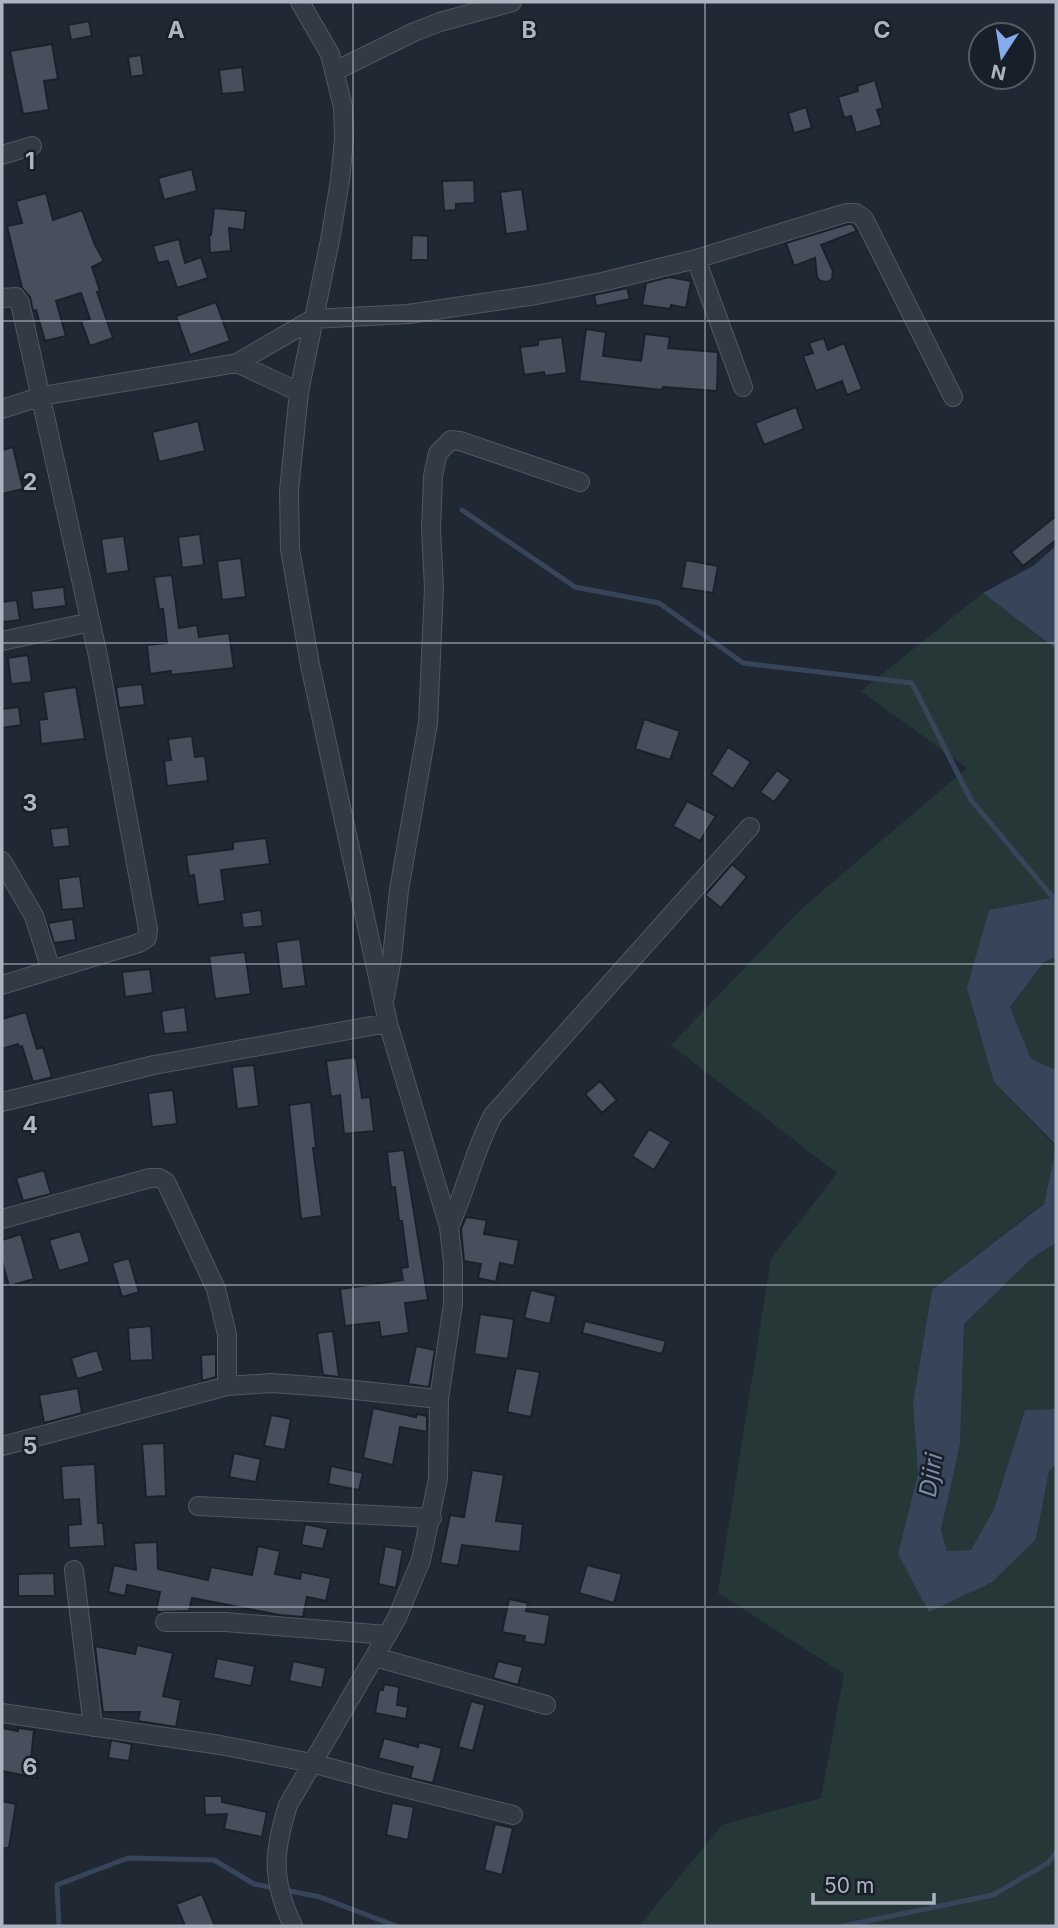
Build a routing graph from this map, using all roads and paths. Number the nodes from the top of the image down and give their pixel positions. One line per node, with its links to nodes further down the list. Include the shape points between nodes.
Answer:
1 (300, 2): 3 (street)
2 (512, 2): 3 (street, via 414,32)
3 (335, 71): 8 (street, via 344,139)
4 (32, 146): 5 (street)
5 (2, 155)
6 (696, 259): 8 (street, via 602,282 468,306); 10 (street); 13 (street, via 856,213)
7 (2, 298): 12 (street, via 16,297 19,303)
8 (313, 319): 9 (street); 11 (street)
9 (237, 363): 11 (street); 12 (street)
10 (743, 387)
11 (299, 392): 22 (street, via 289,491 290,549 310,665)
12 (42, 396): 14 (street); 16 (street)
13 (953, 397)
14 (2, 410)
15 (580, 482): 22 (street, via 460,441 451,440 438,453 431,529 434,588 428,723)
16 (91, 622): 17 (street); 20 (street, via 147,938)
17 (2, 641)
18 (750, 827): 26 (street, via 493,1115)
19 (2, 861): 20 (street, via 34,916)
20 (51, 970): 21 (street)
21 (2, 985)
22 (384, 1004): 23 (street)
23 (388, 1023): 24 (street, via 154,1065); 26 (street)
24 (2, 1102)
25 (2, 1219): 27 (street, via 150,1178 166,1182 216,1289 227,1334)
26 (449, 1227): 28 (street, via 453,1304)
27 (227, 1386): 28 (street, via 271,1383); 29 (street)
28 (439, 1399): 31 (street, via 438,1479)
29 (2, 1446)
30 (198, 1506): 31 (street)
31 (432, 1518): 34 (street, via 410,1591)
32 (74, 1570): 38 (street)
33 (165, 1622): 34 (street, via 225,1622)
34 (387, 1635): 35 (street)
35 (375, 1657): 36 (street); 39 (street)
36 (546, 1705)
37 (2, 1713): 38 (street)
38 (93, 1727): 39 (street)
39 (312, 1763): 40 (street); 41 (street, via 288,1805 278,1842 275,1868)
40 (513, 1815)
41 (293, 1926)

